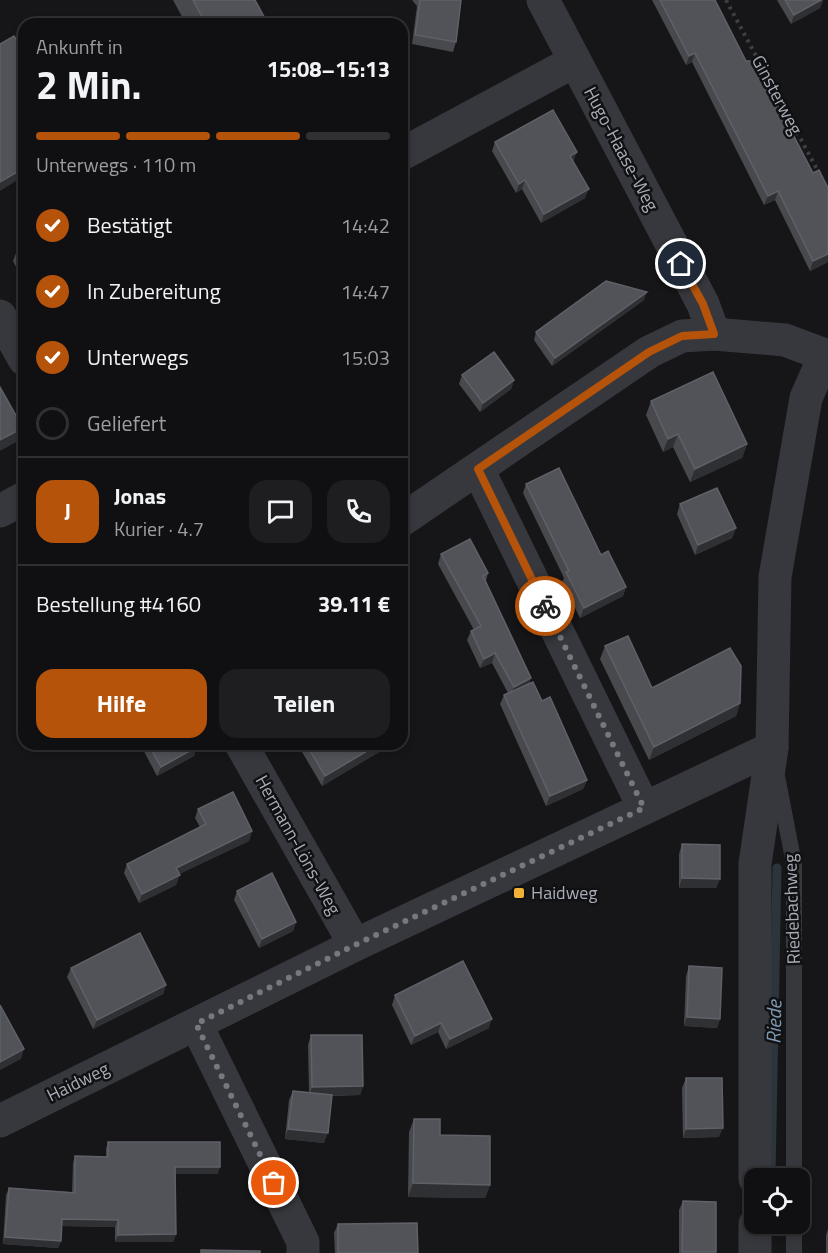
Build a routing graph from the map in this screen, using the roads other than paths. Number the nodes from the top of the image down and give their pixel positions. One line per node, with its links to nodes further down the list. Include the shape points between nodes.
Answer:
1 (543, 0): 2 (street, Hugo-Haase-Weg)
2 (575, 62): 3 (street); 5 (street, Hugo-Haase-Weg, via 703,304)
3 (408, 151)
4 (0, 316): 6 (street)
5 (714, 334): 7 (street, via 785,340); 8 (street, via 682,336 649,352)
6 (18, 348)
7 (826, 354): 12 (street, Riedebachweg, via 806,398 775,577)
8 (478, 469): 11 (street); 14 (street)
9 (18, 501): 10 (street)
10 (0, 511)
11 (408, 515)
12 (772, 748): 14 (street, Haidweg); 18 (street, Riedebachweg, via 755,864); 19 (lane, Riedebachweg, via 794,864)
13 (244, 750): 15 (street, Hermann-Löns-Weg)
14 (644, 808): 15 (street, Haidweg)
15 (355, 945): 16 (street, Haidweg)
16 (196, 1024): 17 (street, Haidweg); 22 (street, via 303,1242)
17 (0, 1121)
18 (755, 1168)
19 (794, 1168)
20 (755, 1234): 23 (street)
21 (794, 1234): 24 (lane)
22 (303, 1253)
23 (755, 1253)
24 (794, 1253)

